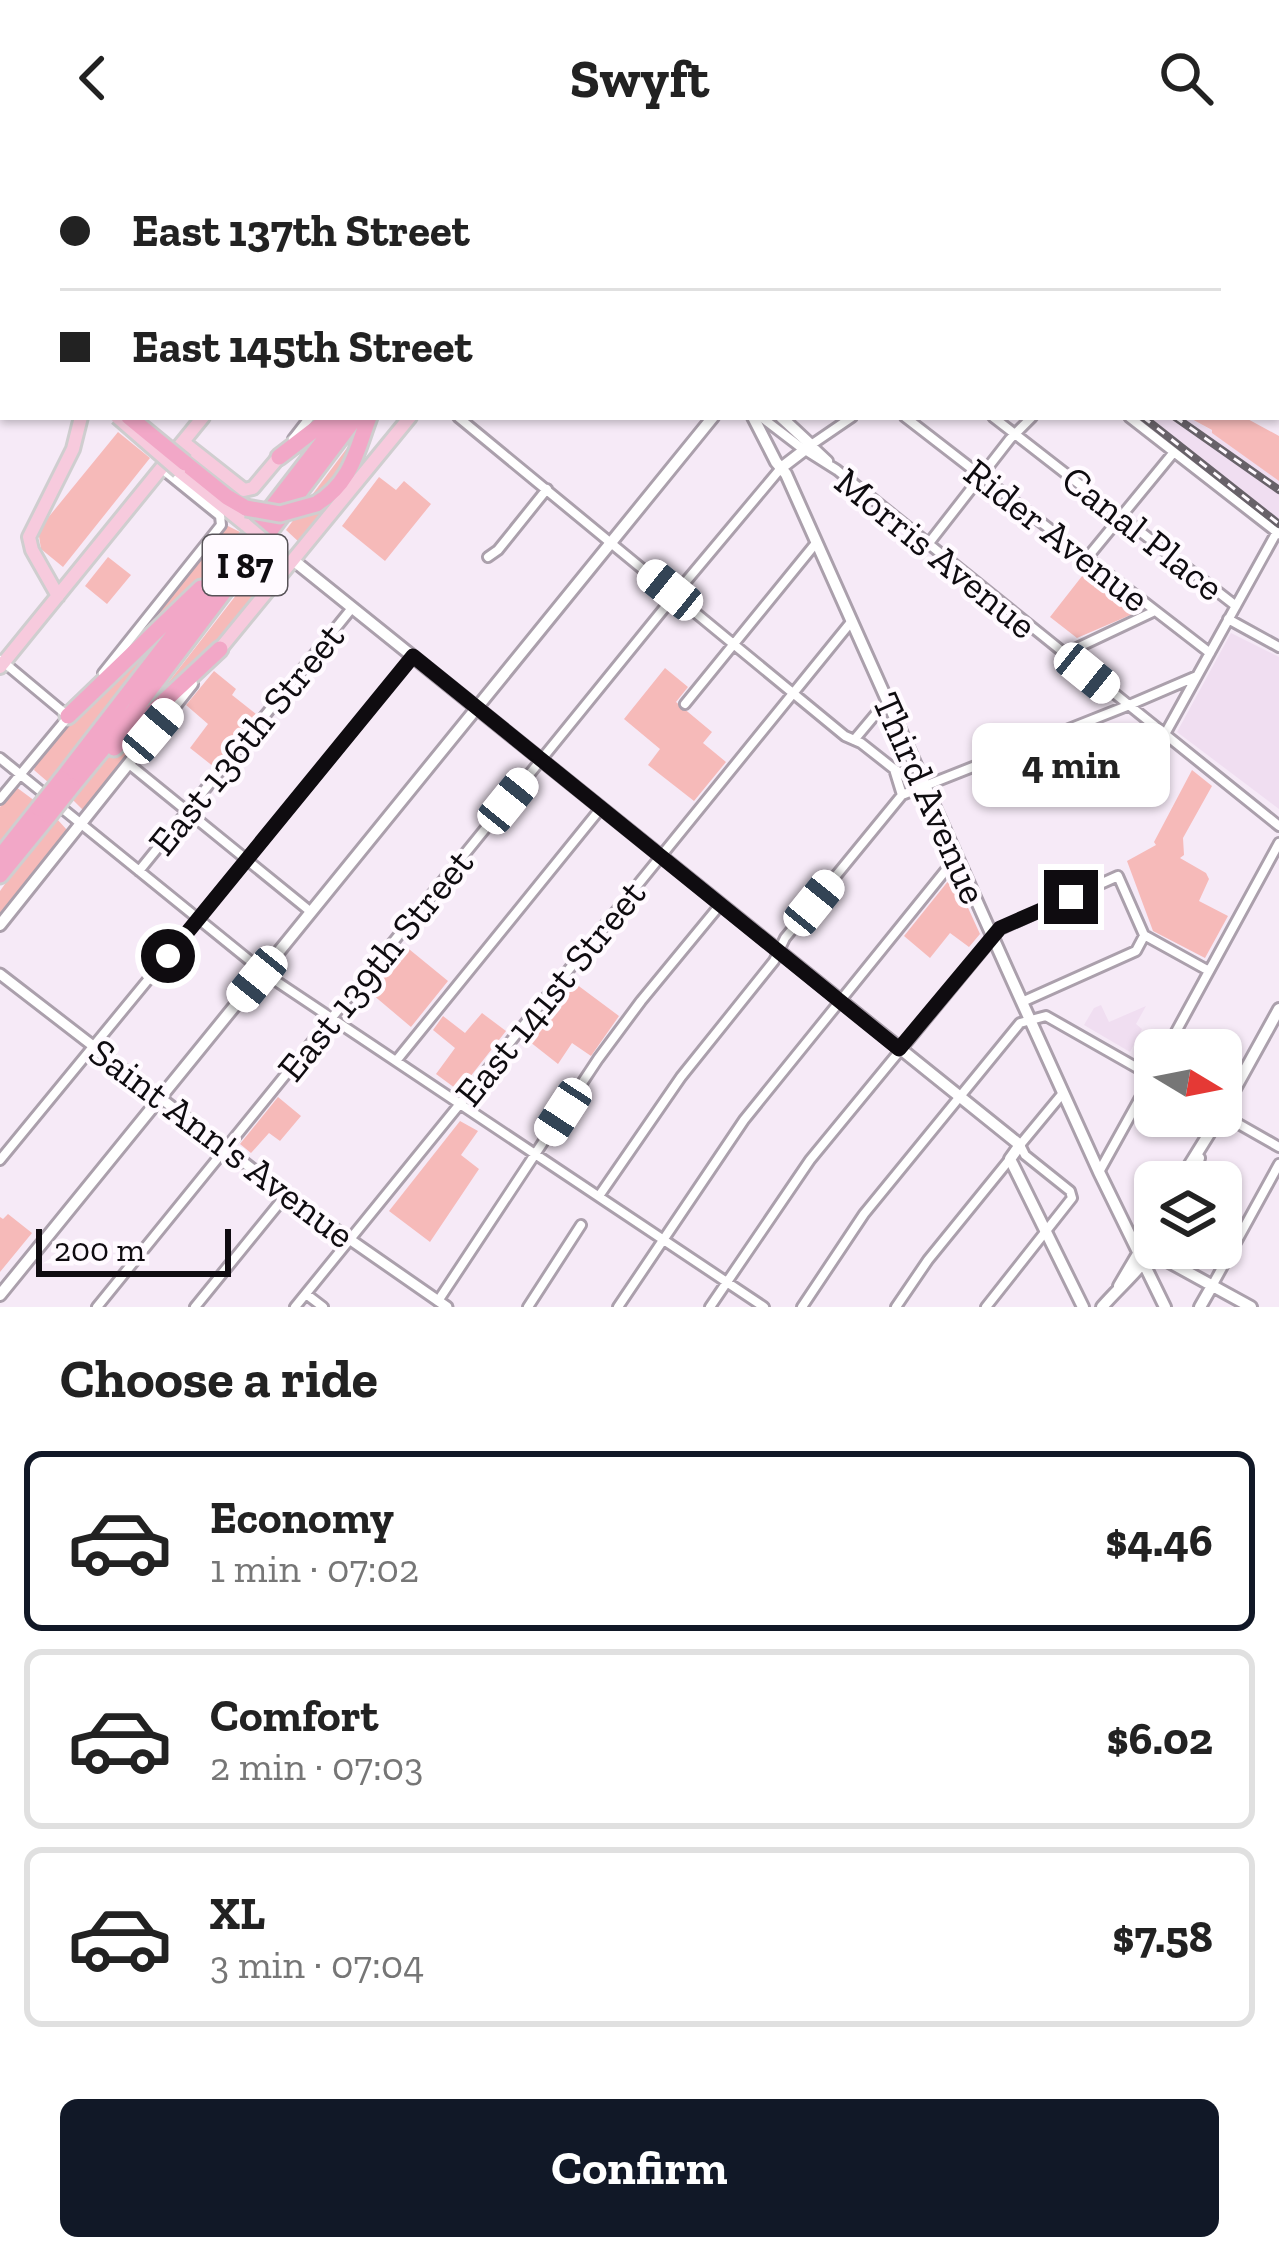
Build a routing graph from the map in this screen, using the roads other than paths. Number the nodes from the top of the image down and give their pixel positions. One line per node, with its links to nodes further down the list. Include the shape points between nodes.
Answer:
1 (80, 420): 43 (main road, via 29,537)
2 (127, 420): 26 (highway, bridge)
3 (201, 420): 22 (main road)
4 (308, 420): 25 (street)
5 (327, 420): 25 (highway)
6 (340, 420): 38 (highway, I 87)
7 (354, 420): 70 (highway, I 87, via 133,712)
8 (371, 420): 30 (highway)
9 (371, 420): 33 (highway, bridge, via 334,492 316,504)
10 (408, 420): 30 (main road)
11 (462, 420): 31 (street)
12 (710, 420): 35 (main road)
13 (758, 420): 27 (main road, Third Avenue)
14 (762, 420): 23 (street, Morris Avenue)
15 (784, 420): 23 (main road, Morris Avenue)
16 (848, 420): 23 (street, East 139th Street)
17 (909, 420): 29 (street, Rider Avenue)
18 (997, 420): 21 (street, Canal Place)
19 (1030, 420): 21 (street)
20 (1133, 420): 24 (street)
21 (1016, 435): 29 (street); 32 (street, Canal Place)
22 (183, 442): 25 (main road, via 248,490); 26 (main road)
23 (808, 448): 27 (main road, East 139th Street); 37 (street, Morris Avenue)
24 (1174, 452): 32 (street); 34 (street)
25 (279, 457)
26 (178, 464): 28 (main road); 33 (highway)
27 (782, 468): 36 (main road, Third Avenue); 42 (street, East 139th Street)
28 (161, 469): 43 (main road); 62 (street, via 222,523)
29 (982, 476): 37 (street); 40 (street, Rider Avenue)
30 (358, 480): 41 (main road)
31 (547, 489): 35 (street); 39 (street)
32 (1121, 516): 40 (street); 44 (street, Canal Place)
33 (246, 517): 41 (main road, bridge)
34 (1278, 532): 44 (street)
35 (612, 542): 42 (street); 61 (main road)
36 (816, 543): 48 (main road, Third Avenue); 49 (street)
37 (929, 543): 53 (street, Morris Avenue)
38 (242, 548): 62 (highway); 70 (highway, I 87)
39 (488, 557)
40 (1087, 558): 46 (street, Rider Avenue)
41 (293, 560): 45 (main road); 51 (main road)
42 (675, 595): 49 (street); 66 (street, East 139th Street)
43 (58, 596): 55 (main road)
44 (1236, 606): 47 (street)
45 (353, 607): 54 (main road); 76 (street, East 136th Street)
46 (1155, 611): 52 (street, Rider Avenue); 53 (street)
47 (1228, 619): 50 (street, Canal Place); 52 (street)
48 (851, 622): 57 (street, East 141st Street); 59 (main road, Third Avenue)
49 (734, 644): 57 (street); 58 (street)
50 (1279, 647)
51 (220, 650): 67 (main road); 70 (highway)
52 (1210, 653): 56 (street)
53 (1064, 654): 60 (street, Morris Avenue)
54 (413, 656): 61 (main road); 84 (street)
55 (1, 663): 62 (street)
56 (1197, 676): 60 (street); 63 (street)
57 (794, 694): 64 (street); 82 (street, East 141st Street)
58 (685, 704)
59 (889, 706): 64 (street); 71 (main road, Third Avenue)
60 (1127, 706): 63 (street, Morris Avenue); 71 (street)
61 (478, 707): 66 (main road); 89 (main road)
62 (68, 716): 69 (street)
63 (1165, 734): 79 (street, Morris Avenue)
64 (854, 740): 68 (street)
65 (0, 758): 69 (street)
66 (542, 759): 74 (main road); 101 (street, East 139th Street)
67 (128, 763): 76 (street); 77 (main road)
68 (894, 770): 71 (street); 72 (street)
69 (20, 774): 73 (street); 77 (street)
70 (67, 783): 75 (highway, I 87, bridge)
71 (925, 786): 72 (street); 85 (main road, Third Avenue)
72 (902, 795): 94 (street)
73 (0, 799)
74 (602, 807): 82 (main road); 106 (street)
75 (44, 811): 78 (highway, I 87); 87 (highway, I 87)
76 (188, 811): 84 (street); 86 (street, East 136th Street)
77 (81, 824): 86 (street); 91 (main road)
78 (24, 826): 81 (highway); 83 (highway)
79 (1279, 826)
80 (1279, 843): 96 (street)
81 (0, 848)
82 (662, 856): 88 (main road); 112 (street, East 141st Street)
83 (0, 857)
84 (247, 860): 89 (street); 90 (street)
85 (958, 860): 93 (main road, Third Avenue); 98 (street)
86 (139, 872): 90 (street)
87 (0, 875)
88 (721, 904): 94 (main road); 120 (street, via 619,1029)
89 (311, 912): 95 (main road)
90 (198, 919): 95 (street); 104 (street)
91 (0, 925)
92 (1144, 935): 93 (street, via 1118,876); 96 (street); 99 (street, via 1136,951)
93 (992, 937): 99 (main road, Third Avenue); 105 (street)
94 (779, 950): 98 (main road); 128 (street)
95 (263, 971): 101 (street); 111 (main road)
96 (1209, 971): 103 (street)
97 (0, 974): 104 (street, Saint Ann's Avenue)
98 (840, 1000): 105 (main road); 133 (street)
99 (1022, 1002): 102 (main road, Third Avenue)
100 (1279, 1009): 108 (main road)
101 (332, 1018): 106 (street); 118 (street, East 139th Street)
102 (1029, 1019): 107 (street, via 1046,1016); 109 (main road, Third Avenue); 110 (street)
103 (1177, 1029)
104 (92, 1047): 111 (street, Saint Ann's Avenue); 122 (street)
105 (899, 1049): 110 (main road); 137 (street)
106 (396, 1061): 112 (street)
107 (1134, 1064)
108 (1242, 1076)
109 (1063, 1094): 116 (street); 126 (main road, Third Avenue)
110 (959, 1097): 116 (main road); 150 (street, via 864,1214)
111 (160, 1098): 118 (street, Saint Ann's Avenue); 139 (main road)
112 (460, 1104): 120 (street); 132 (street, East 141st Street)
113 (1134, 1110): 126 (street)
114 (1242, 1126): 117 (street)
115 (1209, 1137): 119 (main road)
116 (1020, 1145): 121 (main road); 130 (street, via 1070,1191 1071,1202)
117 (1279, 1147)
118 (225, 1148): 127 (street, Saint Ann's Avenue); 142 (street, East 139th Street)
119 (1202, 1149): 123 (main road); 124 (main road)
120 (536, 1154): 128 (street); 141 (street)
121 (1010, 1159): 130 (main road); 151 (street)
122 (0, 1160)
123 (1194, 1161)
124 (1197, 1161)
125 (1279, 1164): 138 (street)
126 (1099, 1172): 131 (main road, Third Avenue)
127 (286, 1195): 132 (street, Saint Ann's Avenue); 143 (street)
128 (599, 1196): 133 (street)
129 (581, 1225): 146 (street)
130 (1047, 1232): 152 (street); 153 (main road)
131 (1134, 1233)
132 (350, 1239): 140 (street, East 141st Street); 141 (street, Saint Ann's Avenue)
133 (663, 1239): 137 (street); 147 (street)
134 (1134, 1267): 154 (main road)
135 (1151, 1269): 155 (main road, Third Avenue)
136 (1178, 1269): 138 (main road)
137 (727, 1282): 148 (street); 149 (street)
138 (1212, 1286): 156 (main road); 157 (main road)
139 (0, 1294)
140 (306, 1294): 144 (street, East 141st Street); 145 (street)
141 (442, 1304)
142 (97, 1307)
143 (195, 1307)
144 (295, 1307)
145 (323, 1307)
146 (528, 1307)
147 (618, 1307)
148 (710, 1307)
149 (764, 1307)
150 (802, 1307)
151 (896, 1307)
152 (986, 1307)
153 (1083, 1307)
154 (1102, 1307)
155 (1165, 1307)
156 (1200, 1307)
157 (1251, 1307)

